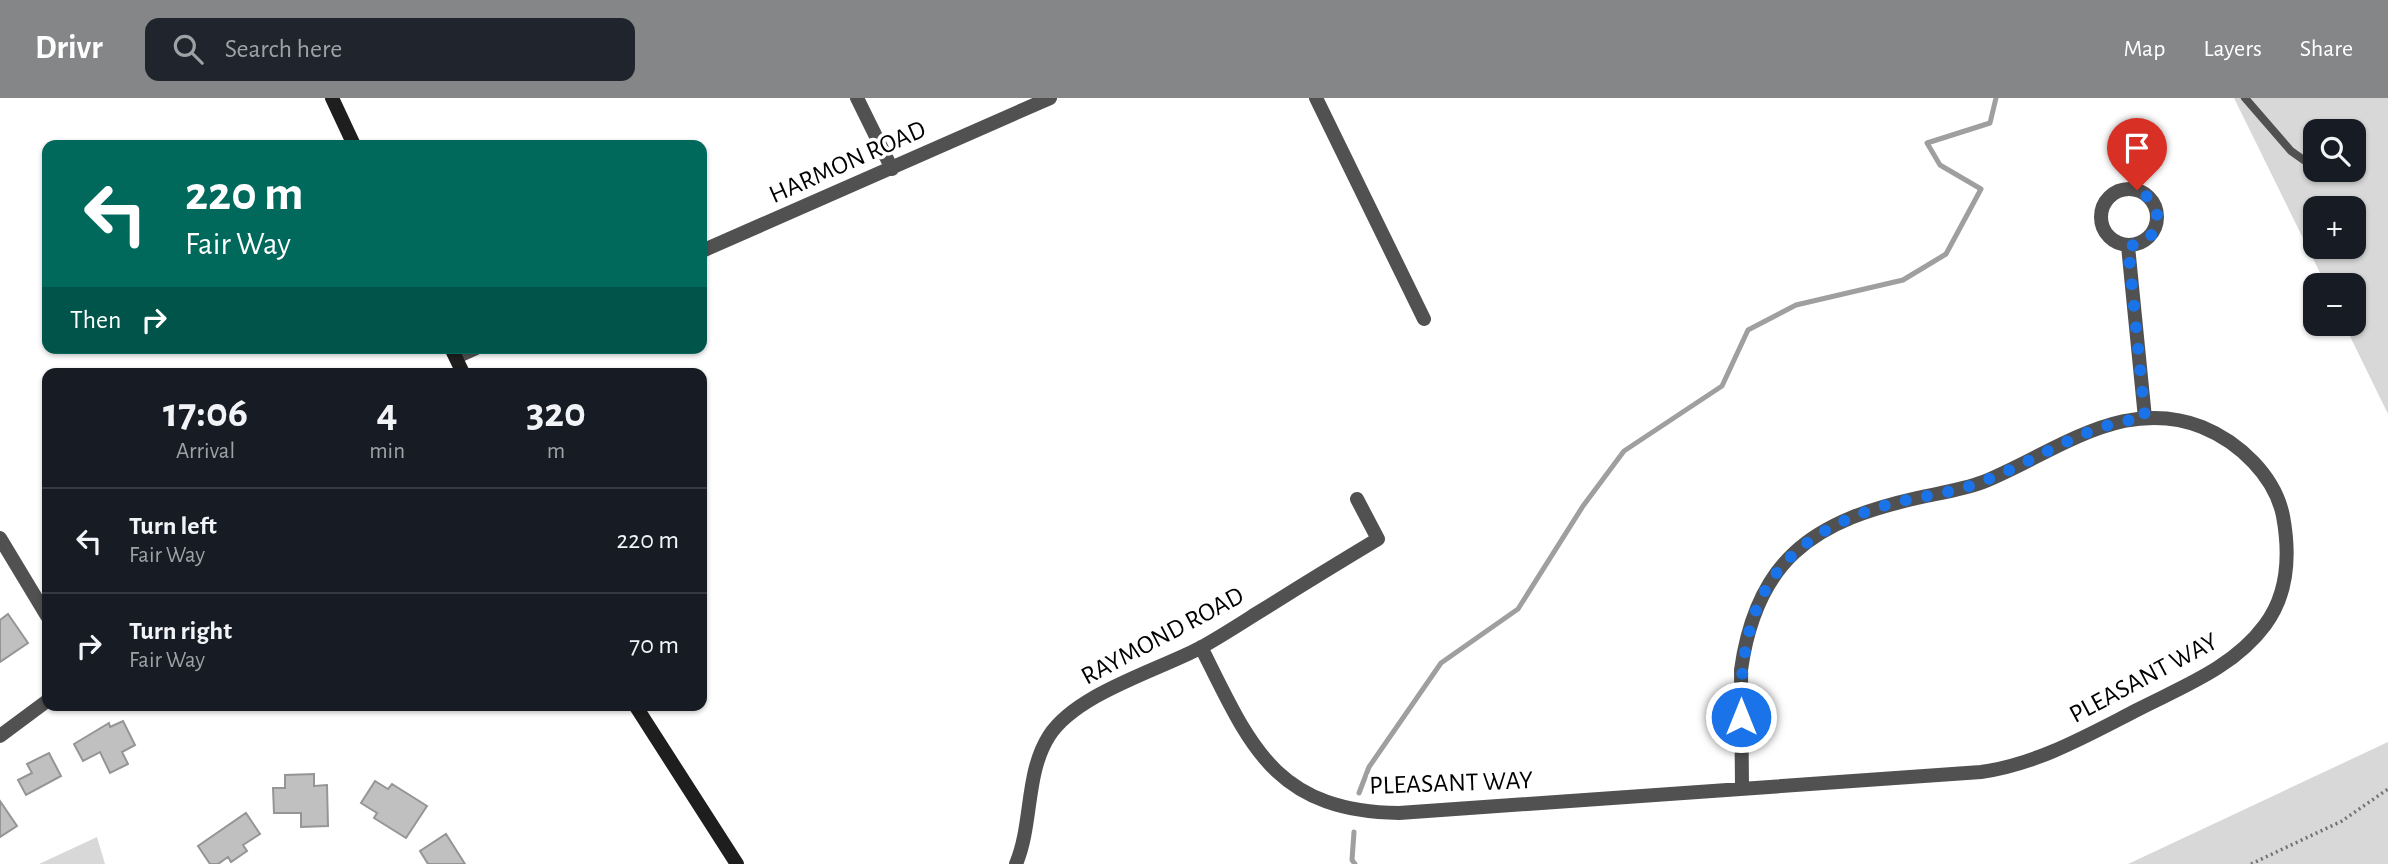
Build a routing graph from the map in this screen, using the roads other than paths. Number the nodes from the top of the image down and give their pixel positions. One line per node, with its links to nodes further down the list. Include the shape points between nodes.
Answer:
1 (331, 98): 6 (main road)
2 (857, 98): 8 (street)
3 (1050, 98): 8 (street, HARMON ROAD)
4 (1316, 98): 11 (street)
5 (2245, 98): 7 (lane)
6 (352, 140)
7 (2303, 160)
8 (892, 169): 10 (street, HARMON ROAD)
9 (2128, 246): 9 (street, via 2110,239 2101,222 2111,195 2128,189 2146,194 2158,218 2145,241); 12 (street)
10 (707, 249)
11 (1424, 319)
12 (2145, 418): 20 (street, PLEASANT WAY, via 2093,430 1976,484 1849,519 1793,554 1763,593 1743,651); 20 (street, PLEASANT WAY, via 2173,419 2226,440 2263,473 2274,492 2286,533 2285,579 2267,623 2249,644 2184,686 2063,747 2004,769)
13 (1357, 499): 16 (street, RAYMOND ROAD, via 1378,539)
14 (0, 538): 15 (street)
15 (42, 608)
16 (1201, 647): 20 (street, PLEASANT WAY, via 1239,724 1264,760 1300,790 1349,809 1399,813); 22 (street, RAYMOND ROAD, via 1090,700 1050,734 1035,768)
17 (42, 705): 19 (street)
18 (639, 711): 21 (main road)
19 (0, 736)
20 (1742, 788)
21 (737, 864)
22 (1016, 864)

